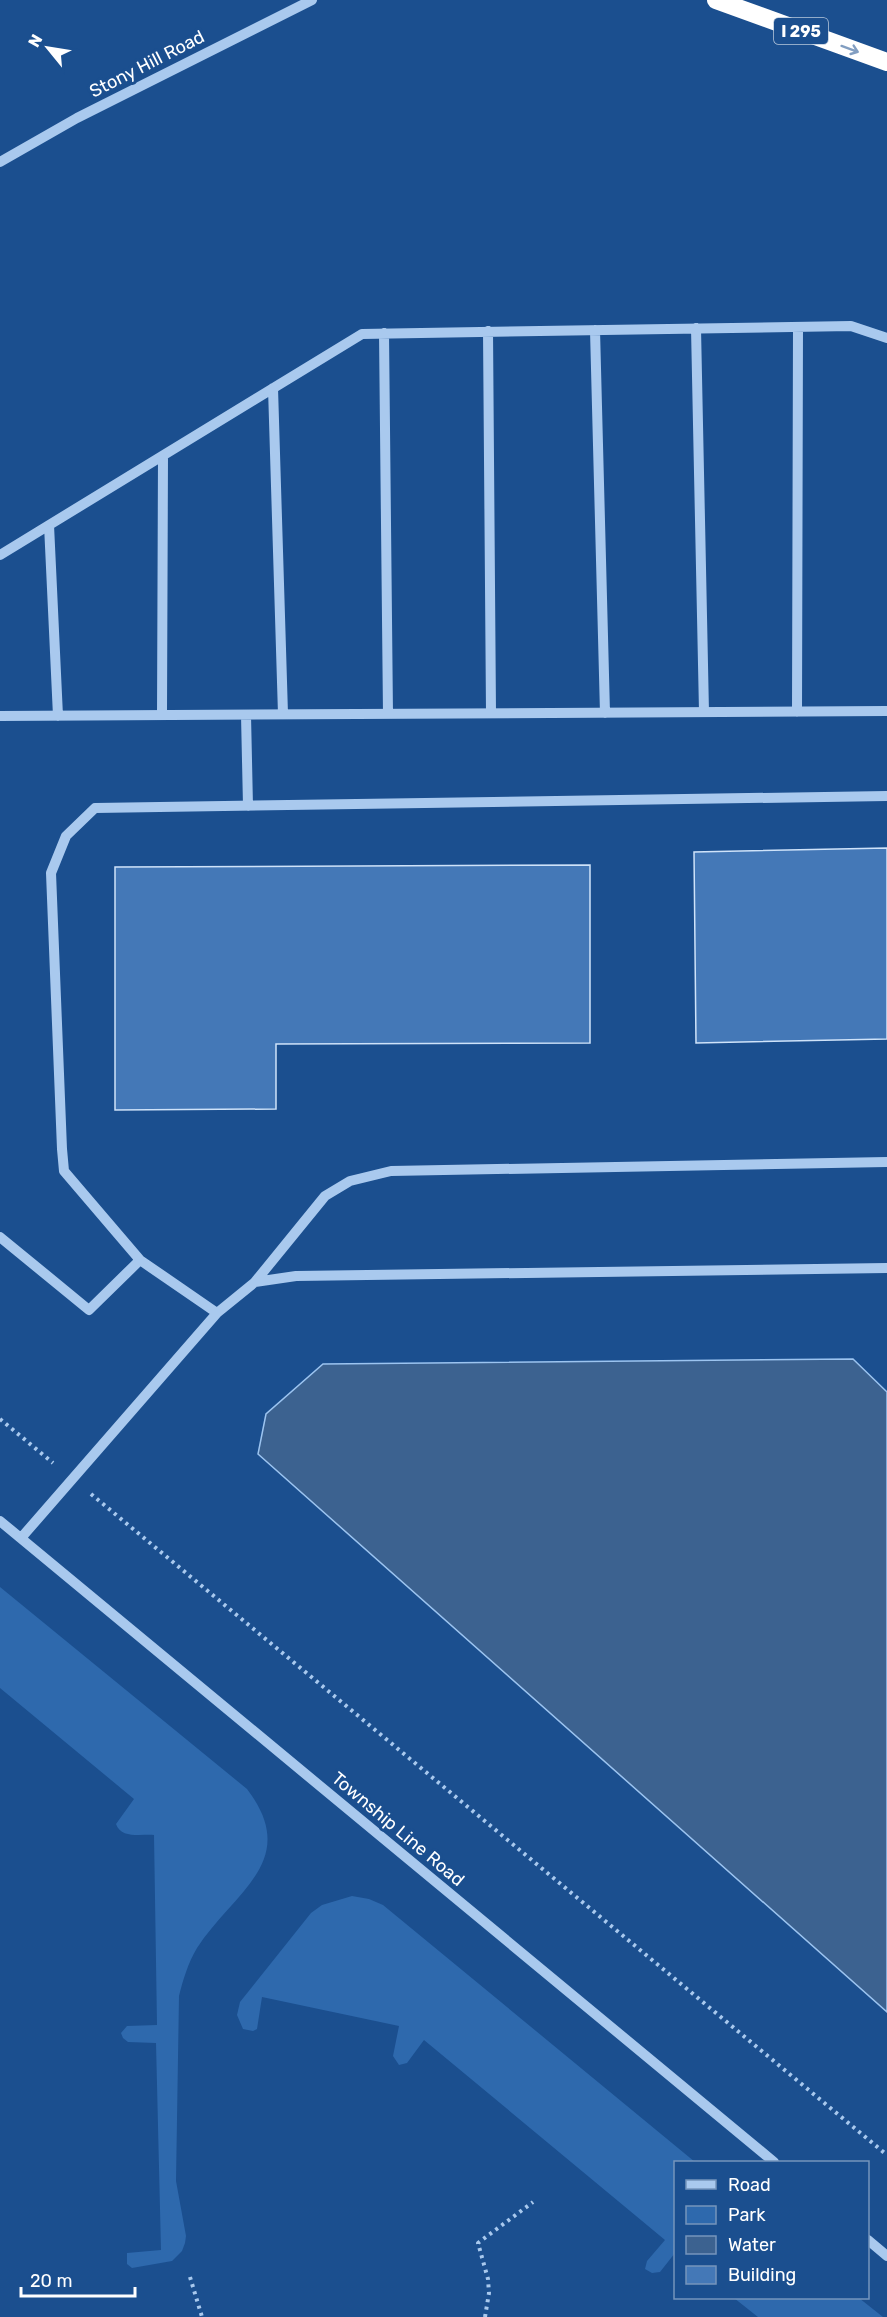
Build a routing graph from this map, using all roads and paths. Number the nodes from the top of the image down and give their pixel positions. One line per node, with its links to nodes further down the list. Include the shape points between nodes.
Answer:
1 (312, 0): 4 (street, Stony Hill Road, via 76,118)
2 (716, 0): 3 (highway, I 295, one-way to 3)
3 (887, 62)
4 (0, 162)
5 (798, 327): 6 (street); 10 (street, via 850,326); 17 (street)
6 (696, 328): 7 (street); 16 (street)
7 (595, 330): 8 (street); 18 (street)
8 (488, 332): 9 (street); 21 (street)
9 (384, 333): 11 (street, via 362,334); 20 (street)
10 (887, 338)
11 (273, 388): 12 (street); 19 (street)
12 (163, 456): 13 (street); 22 (street)
13 (49, 525): 14 (street); 25 (street)
14 (0, 555)
15 (887, 711): 17 (street)
16 (704, 712): 17 (street); 18 (street)
17 (797, 712)
18 (605, 713): 21 (street)
19 (283, 714): 20 (street); 23 (street)
20 (388, 714): 21 (street)
21 (491, 714)
22 (162, 715): 23 (street); 25 (street)
23 (246, 715): 27 (street)
24 (0, 716): 25 (street)
25 (58, 716)
26 (887, 796): 27 (street)
27 (248, 806): 30 (street, via 95,808 66,836 51,873 64,1171)
28 (887, 1162): 32 (street, via 391,1171 350,1181 325,1196)
29 (0, 1237): 30 (street, via 89,1310)
30 (140, 1260): 33 (street)
31 (887, 1268): 32 (street, via 296,1276)
32 (255, 1282): 33 (street)
33 (217, 1313): 35 (street)
34 (0, 1419): 35 (path)
35 (72, 1479): 37 (street); 38 (path)
36 (0, 1521): 37 (street, Township Line Road)
37 (21, 1538): 39 (street, Township Line Road)
38 (887, 2155)
39 (772, 2161)
40 (533, 2202): 45 (path, via 478,2243 488,2279)
41 (869, 2242): 42 (street)
42 (887, 2256)
43 (190, 2277): 44 (path)
44 (202, 2317)
45 (485, 2317)

